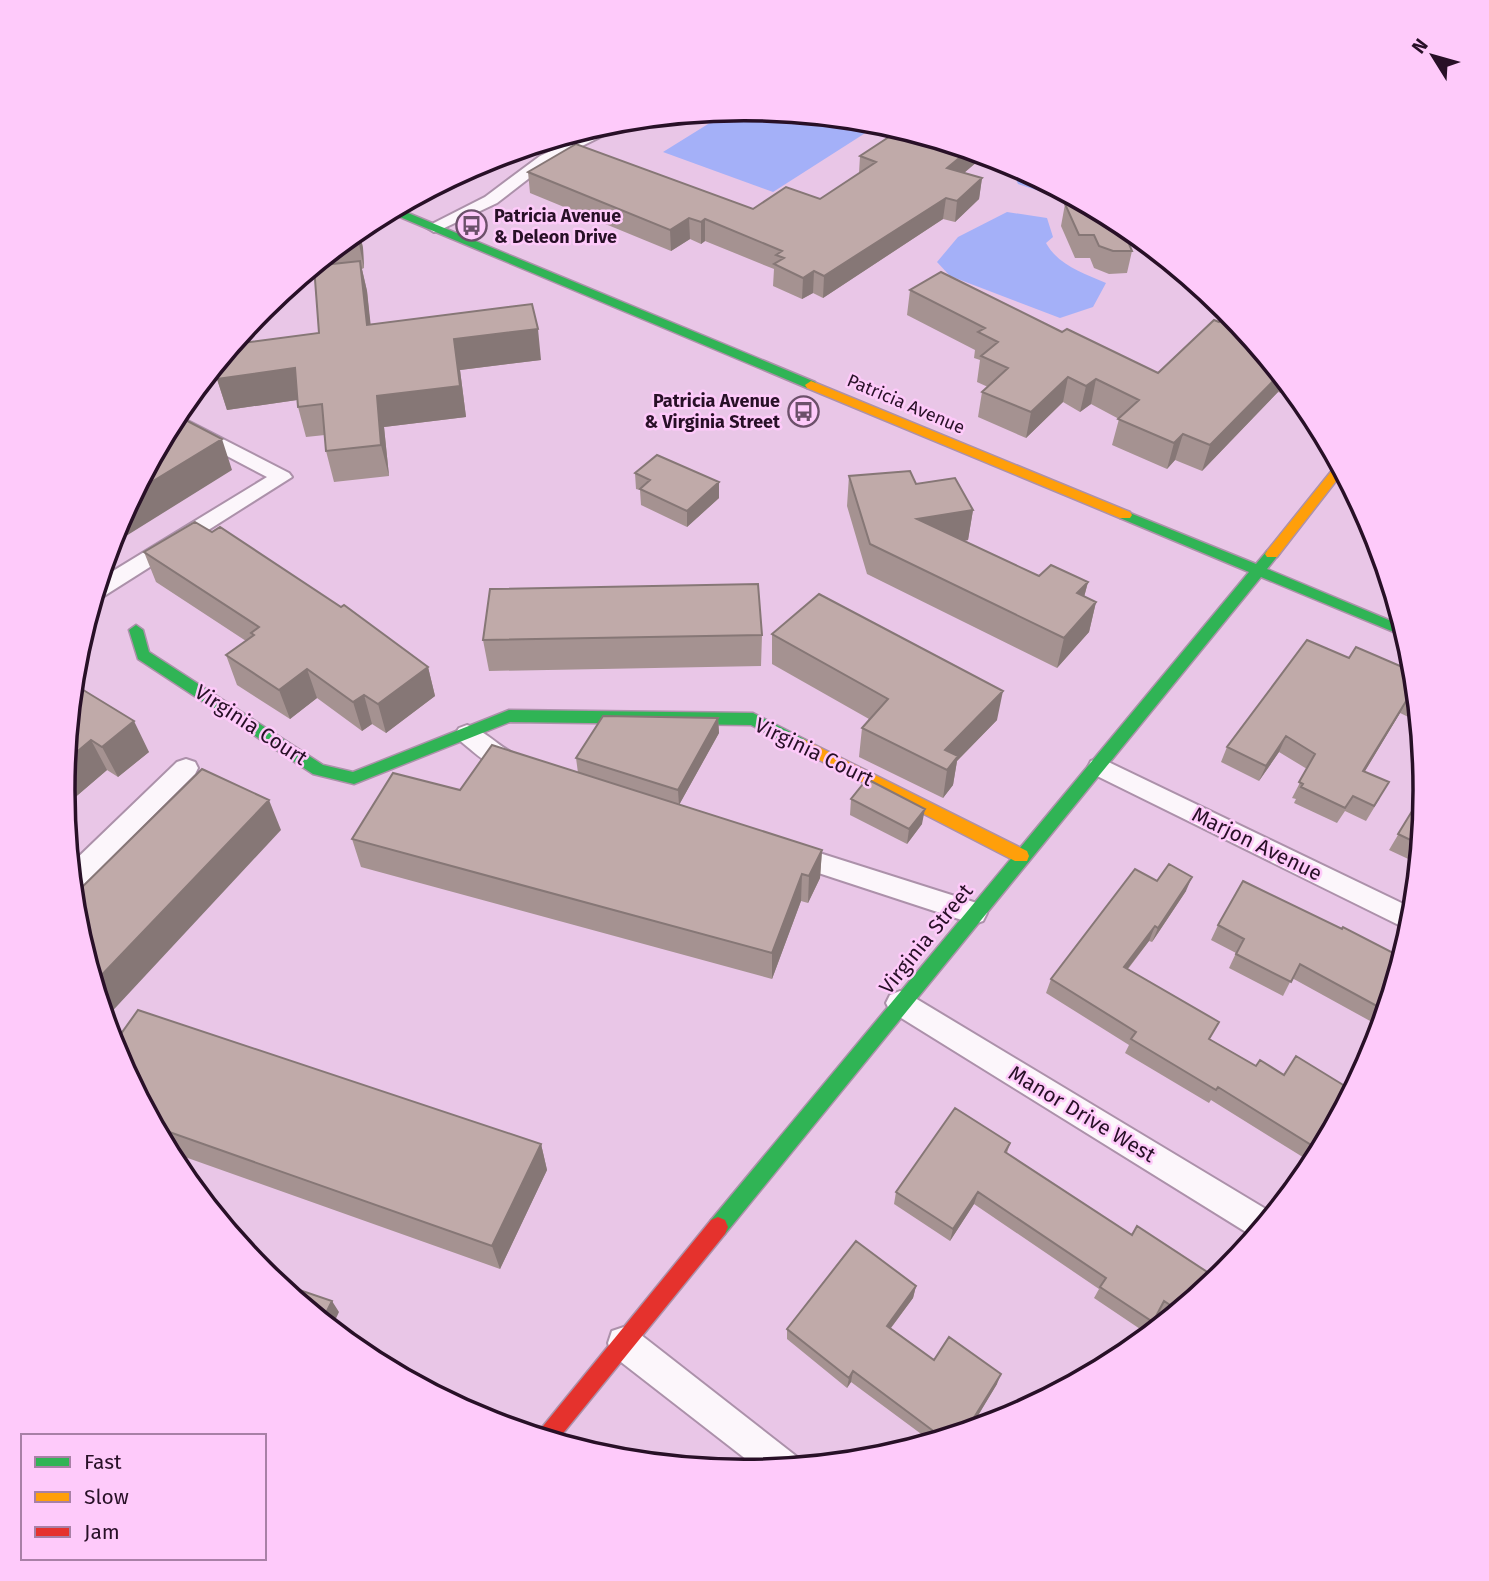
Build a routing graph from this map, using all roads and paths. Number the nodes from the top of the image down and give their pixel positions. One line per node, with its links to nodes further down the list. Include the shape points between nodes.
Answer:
1 (578, 142): 3 (street, via 545,159 491,200)
2 (404, 215): 3 (street, Patricia Avenue)
3 (433, 227): 6 (street, Patricia Avenue)
4 (184, 425): 7 (street, via 282,477)
5 (1334, 474): 6 (street, Virginia Street)
6 (1259, 570): 8 (street, Patricia Avenue); 11 (street, Virginia Street)
7 (108, 583)
8 (1393, 627)
9 (136, 630): 10 (street, Virginia Court, via 142,655 320,769 354,778)
10 (467, 734): 13 (street, via 503,761); 15 (street, Virginia Court, via 509,716 752,719)
11 (1100, 767): 15 (street, Virginia Street); 18 (street, Marjon Avenue)
12 (186, 768): 16 (street)
13 (542, 773)
14 (765, 845): 17 (street)
15 (1021, 856): 17 (street, Virginia Street)
16 (80, 872)
17 (974, 913): 19 (street, Virginia Street)
18 (1402, 916)
19 (900, 1003): 20 (street, Manor Drive West); 21 (street, Virginia Street)
20 (1257, 1221)
21 (624, 1343): 22 (street, Virginia Street); 23 (street)
22 (552, 1431)
23 (772, 1459)

